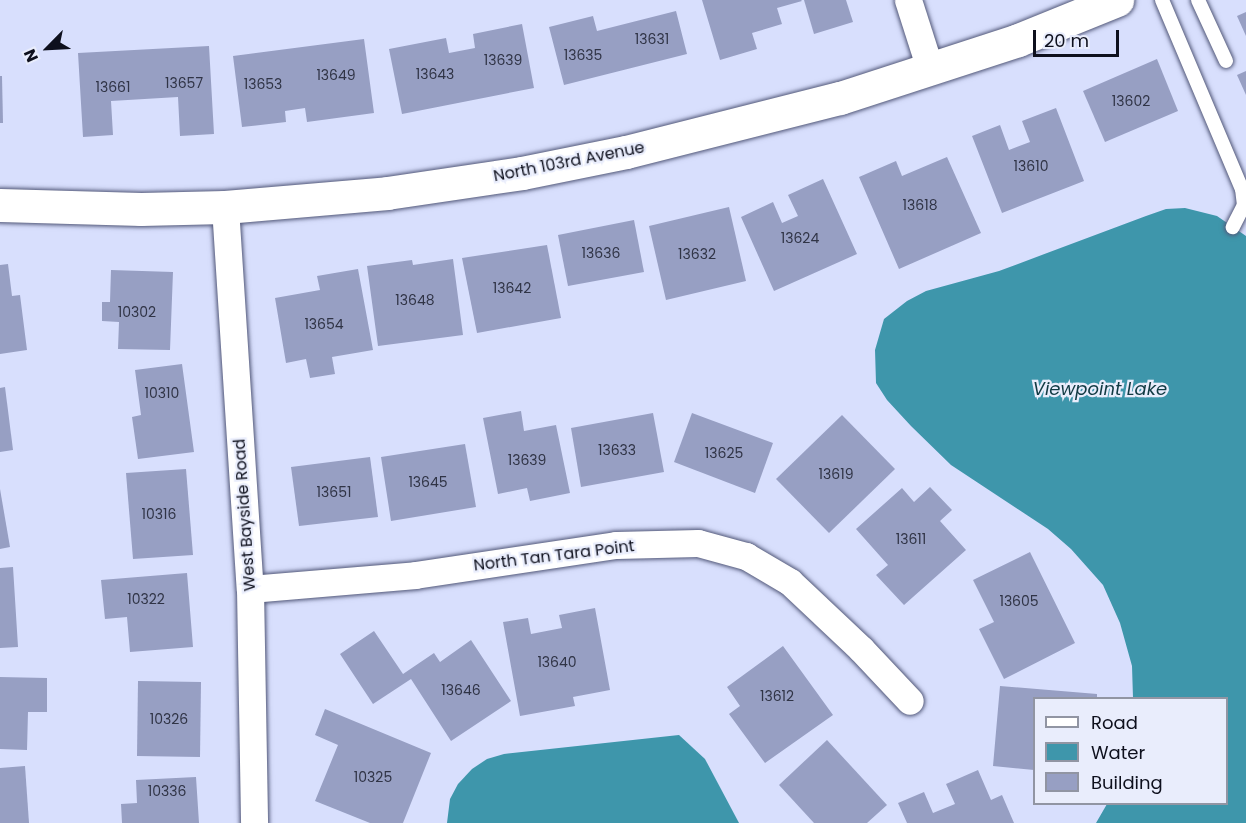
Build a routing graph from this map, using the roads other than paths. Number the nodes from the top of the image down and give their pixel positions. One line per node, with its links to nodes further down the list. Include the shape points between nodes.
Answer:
1 (908, 0): 6 (street)
2 (1117, 0): 6 (street, North 103rd Avenue, via 1018,40)
3 (1162, 0): 9 (lane, via 1242,189 1244,205)
4 (1198, 0): 5 (lane)
5 (1226, 61)
6 (930, 69): 8 (street, North 103rd Avenue, via 762,119 591,159 387,193)
7 (0, 205): 8 (street, North 103rd Avenue)
8 (225, 207): 10 (street, West Bayside Road)
9 (1233, 227)
10 (249, 589): 11 (street, North Tan Tara Point, via 415,575 616,545 698,543 746,556 790,582); 12 (street, West Bayside Road)
11 (910, 701)
12 (254, 823)

